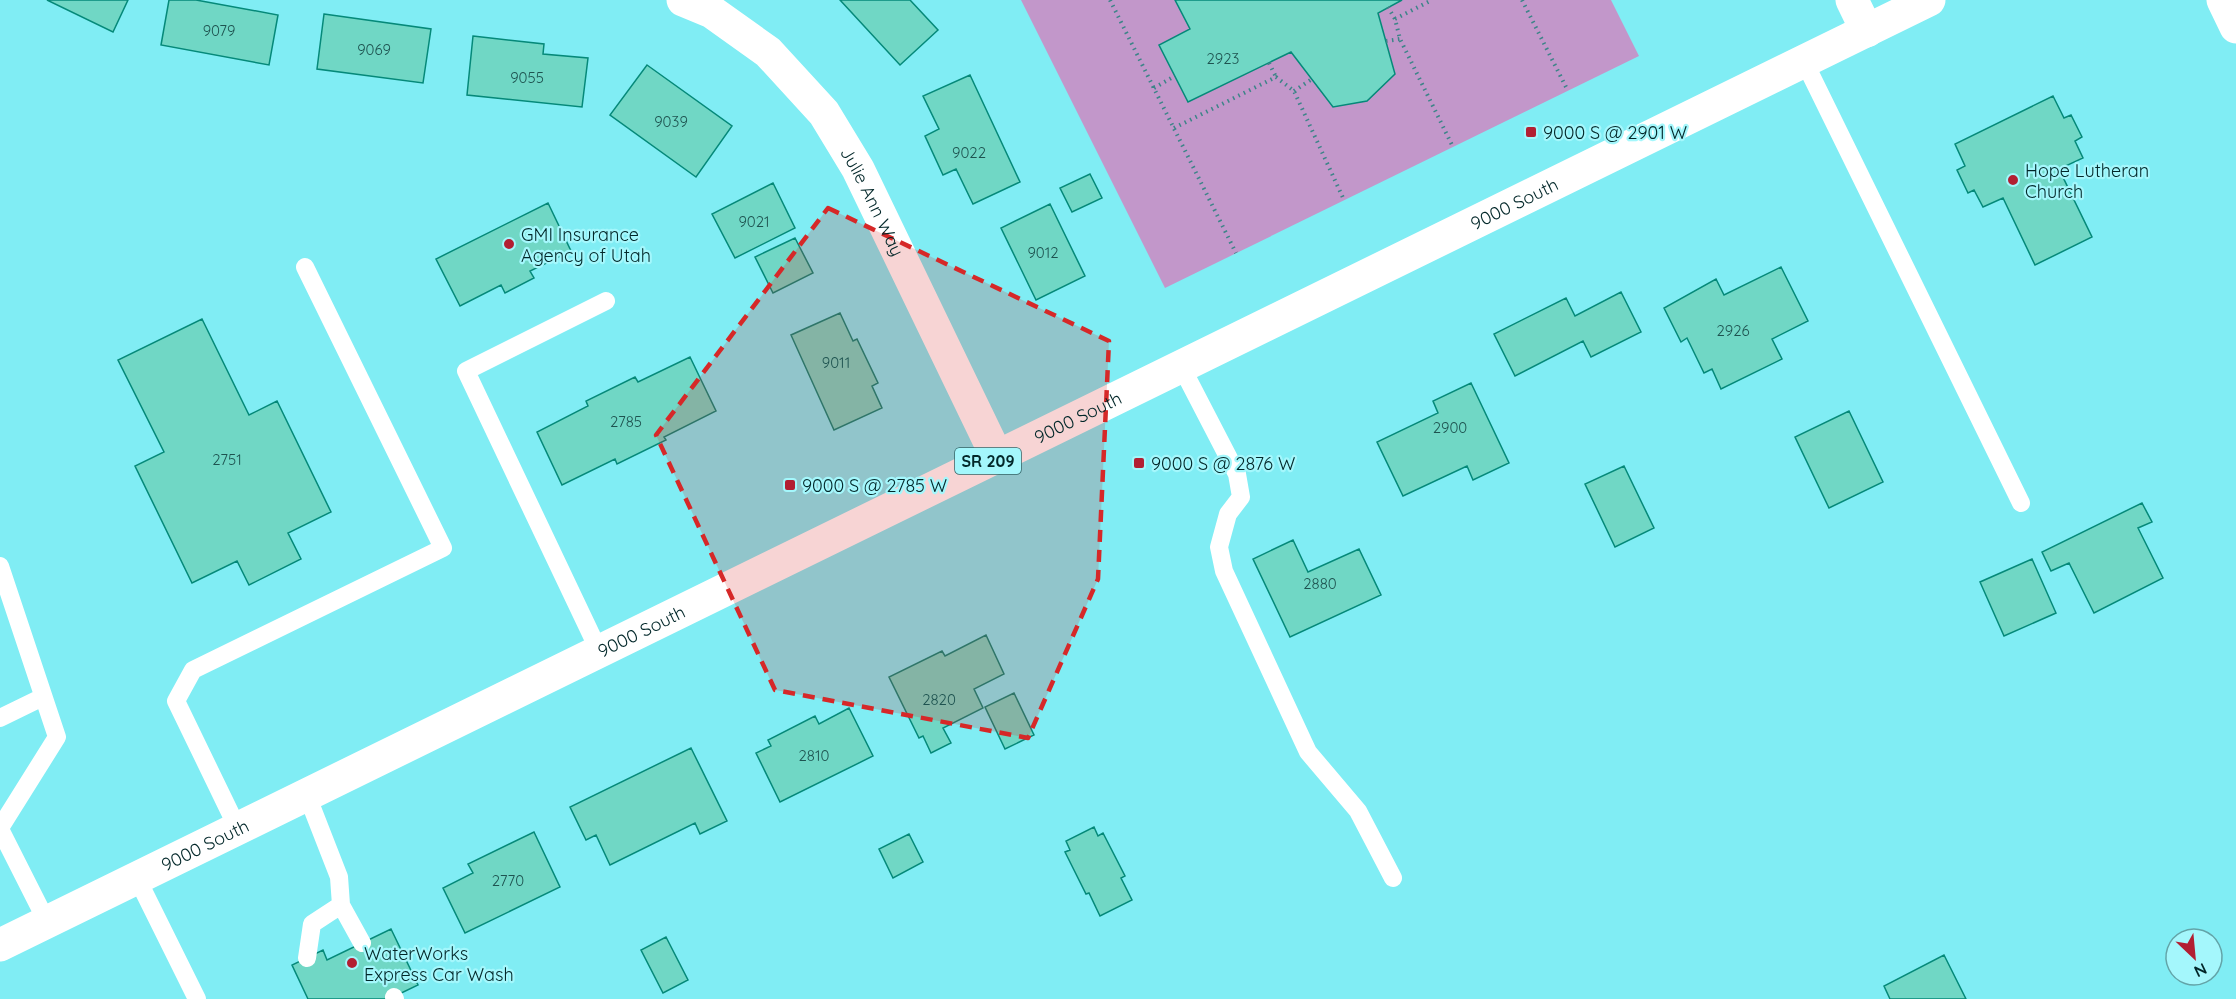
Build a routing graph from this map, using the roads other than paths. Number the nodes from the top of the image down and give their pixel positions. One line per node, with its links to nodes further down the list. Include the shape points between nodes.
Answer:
1 (683, 0): 11 (main road, Julie Ann Way, via 712,12 768,52 824,113 858,169)
2 (1852, 0): 6 (main road)
3 (1929, 0): 6 (main road, 9000 South / SR 209)
4 (2223, 0): 5 (main road)
5 (2236, 27)
6 (1867, 30): 7 (main road, 9000 South / SR 209)
7 (1804, 61): 10 (main road, 9000 South / SR 209); 12 (lane)
8 (305, 267): 19 (lane, via 442,548 193,670 176,701)
9 (606, 301): 14 (lane, via 466,371)
10 (1181, 366): 11 (main road, 9000 South / SR 209); 21 (lane, via 1237,474 1241,497 1228,514 1219,548 1224,571 1308,752 1358,811)
11 (997, 457): 14 (main road, 9000 South / SR 209)
12 (2022, 503)
13 (0, 566): 15 (lane)
14 (599, 651): 17 (main road, 9000 South / SR 209)
15 (43, 697): 16 (lane); 18 (lane, via 57,737)
16 (0, 718)
17 (307, 795): 19 (main road, 9000 South / SR 209); 22 (lane, via 339,877)
18 (0, 828): 23 (lane)
19 (238, 829): 20 (main road, 9000 South / SR 209)
20 (137, 878): 23 (main road, 9000 South / SR 209); 27 (lane)
21 (1393, 878)
22 (341, 905): 24 (lane); 26 (lane, via 312,924)
23 (47, 922): 25 (main road, 9000 South / SR 209)
24 (362, 944)
25 (0, 945)
26 (307, 958)
27 (197, 999)

